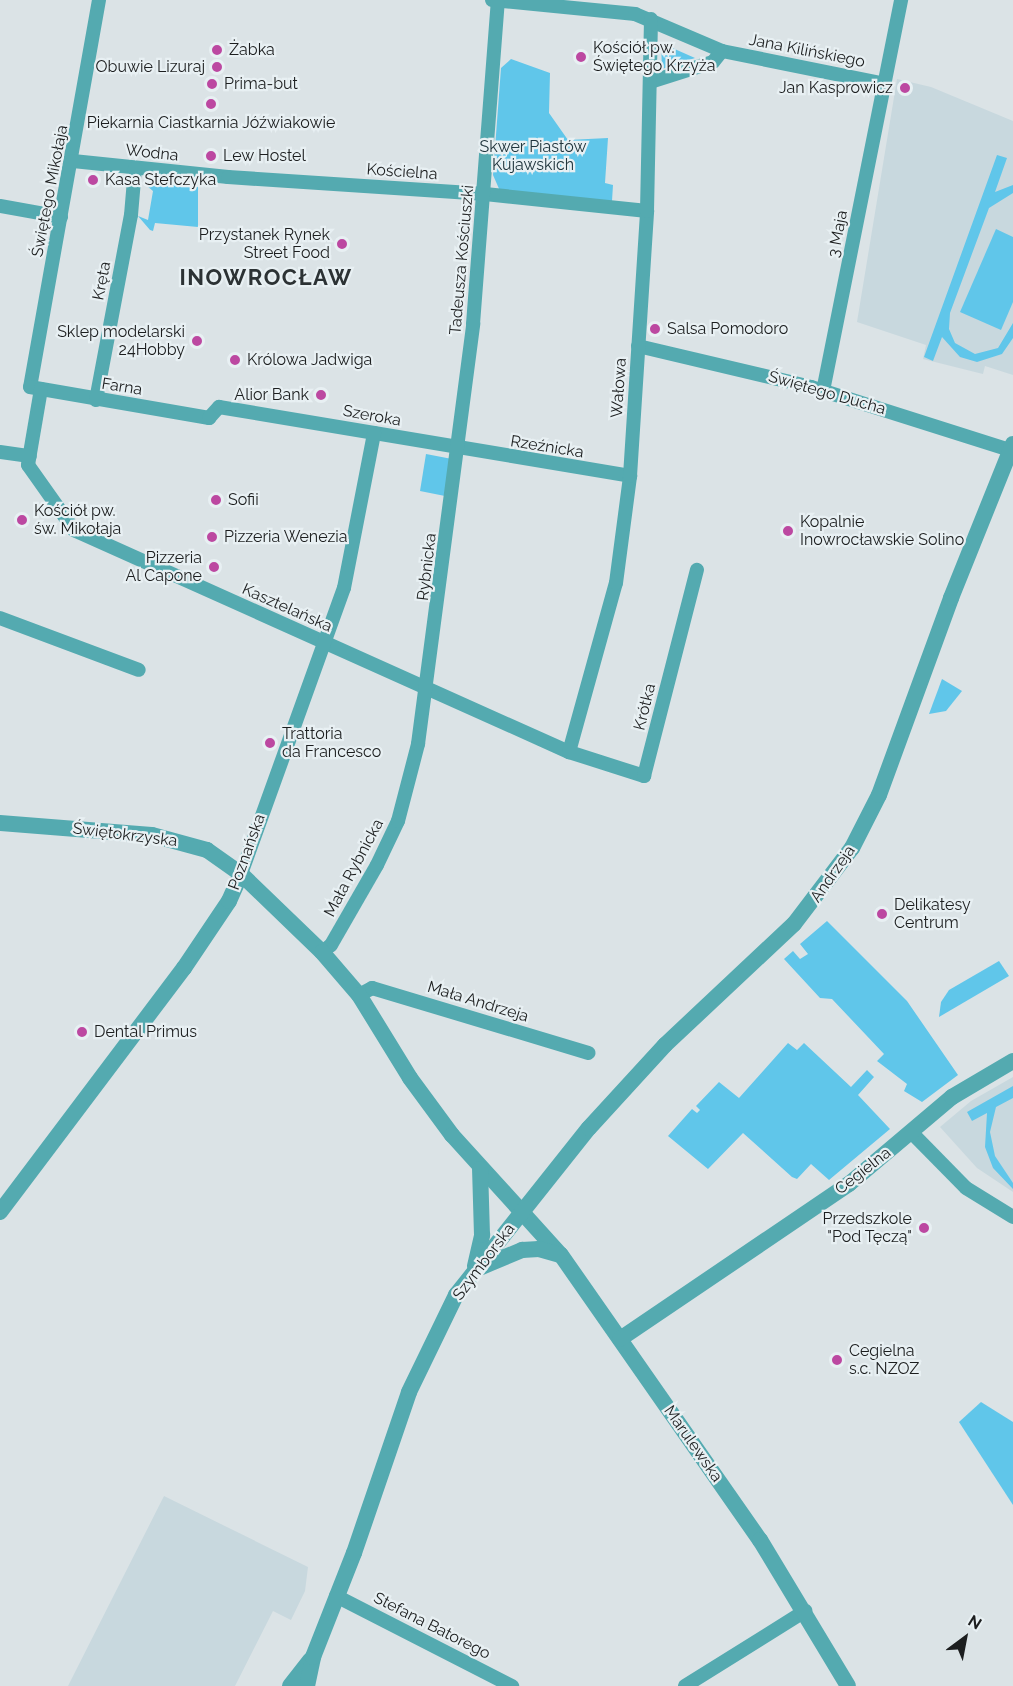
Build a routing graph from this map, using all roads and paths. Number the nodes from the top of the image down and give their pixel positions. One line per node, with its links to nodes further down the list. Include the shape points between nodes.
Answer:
1 (99, 0): 9 (street, Świętego Mikołaja)
2 (492, 0): 4 (street, Jana Kilińskiego)
3 (901, 0): 8 (street, 3 Maja)
4 (498, 1): 5 (street, Jana Kilińskiego, via 612,10); 12 (street, Tadeusza Kościuszki)
5 (651, 19): 6 (street, Jana Kilińskiego); 7 (street, Wałowa)
6 (722, 51): 7 (street, via 713,62); 8 (street, Jana Kilińskiego)
7 (650, 82): 14 (street, Wałowa)
8 (885, 84): 18 (street, 3 Maja)
9 (73, 161): 10 (street, Wodna); 15 (street, Świętego Mikołaja)
10 (135, 168): 11 (street, Wodna); 19 (street, Kręta, via 131,215)
11 (334, 184): 12 (street, Kościelna)
12 (485, 194): 14 (street, Kościelna); 23 (street, Tadeusza Kościuszki)
13 (0, 206): 15 (street)
14 (647, 212): 16 (street, Wałowa)
15 (62, 217): 17 (street, Świętego Mikołaja)
16 (638, 346): 18 (street, Świętego Ducha); 26 (street, Wałowa)
17 (35, 388): 19 (street, Farna); 25 (street, Świętego Mikołaja)
18 (823, 391): 22 (street, Świętego Ducha)
19 (96, 399): 20 (street, Farna)
20 (209, 418): 21 (street, Szeroka, via 219,408)
21 (374, 433): 23 (street, Szeroka); 29 (street, Poznańska, via 344,588)
22 (1012, 448): 42 (street, Andrzeja, via 955,587 879,795 852,848 815,901 665,1045 589,1128)
23 (459, 450): 26 (street, Rzeźnicka); 31 (street, Rybnicka)
24 (0, 452): 25 (street)
25 (30, 456): 29 (street, Kasztelańska, via 28,465 74,530)
26 (630, 476): 32 (street, Wałowa, via 616,583)
27 (697, 570): 32 (street, Krótka, via 644,776)
28 (0, 618): 30 (street)
29 (324, 643): 31 (street, Kasztelańska); 34 (street, Poznańska)
30 (139, 670)
31 (428, 689): 32 (street, Kasztelańska); 35 (street, Mała Rybnicka, via 398,821 331,945)
32 (569, 752)
33 (1, 826): 34 (street, Świętokrzyska, via 133,833 181,841 215,854)
34 (241, 874): 35 (street, Szymborska); 41 (street, Poznańska, via 229,902 184,968)
35 (322, 952): 36 (street, Szymborska)
36 (359, 995): 37 (street, Mała Andrzeja, via 372,988); 40 (street, Szymborska, via 423,1096)
37 (588, 1053)
38 (1013, 1061): 39 (street, Cegielna, via 952,1097)
39 (911, 1132): 43 (street, via 966,1188); 46 (street, Cegielna, via 849,1184)
40 (480, 1169): 42 (street, Szymborska); 45 (street, via 482,1235)
41 (0, 1212)
42 (522, 1213): 44 (street, Marulewska); 45 (street, Szymborska)
43 (1013, 1217)
44 (561, 1255): 45 (street, via 539,1249 522,1250); 46 (street, Marulewska)
45 (474, 1270): 47 (street, Szymborska, via 456,1295 409,1392)
46 (620, 1339): 48 (street, Marulewska)
47 (336, 1596): 49 (street, Szymborska); 52 (street, Stefana Batorego)
48 (804, 1611): 53 (street); 54 (street, Marulewska)
49 (312, 1657): 50 (street, Szymborska); 51 (street, Szymborska)
50 (290, 1686)
51 (307, 1686)
52 (512, 1686)
53 (685, 1686)
54 (848, 1686)

